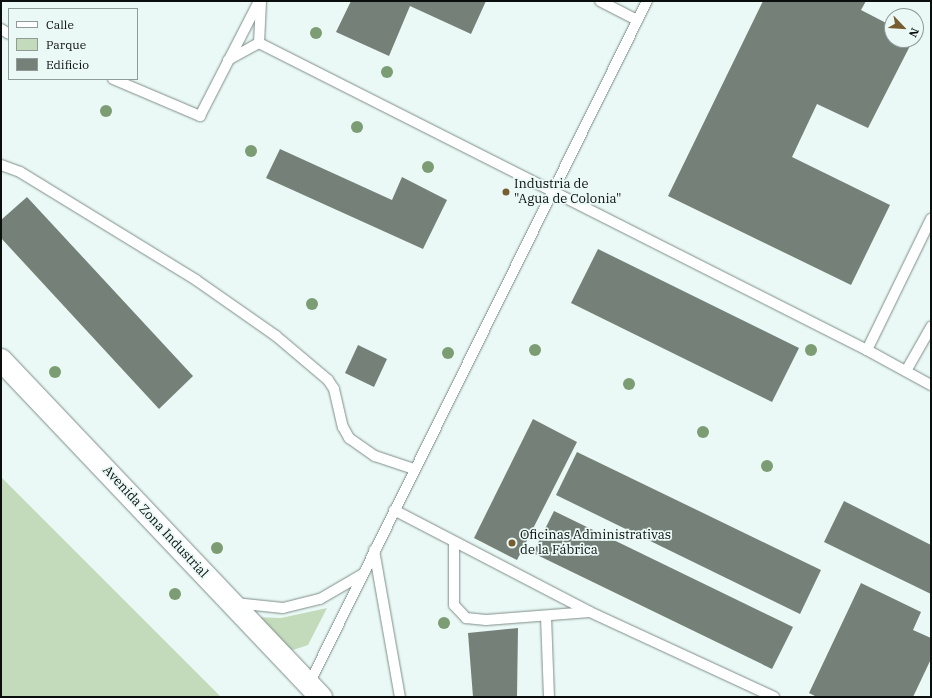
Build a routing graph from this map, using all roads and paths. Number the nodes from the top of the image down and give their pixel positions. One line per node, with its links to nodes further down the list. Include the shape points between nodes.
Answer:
1 (260, 1): 5 (lane); 6 (lane)
2 (600, 1): 4 (lane)
3 (647, 1): 4 (lane)
4 (637, 20): 9 (lane)
5 (259, 43): 6 (lane); 9 (lane)
6 (228, 60): 7 (lane, via 200,116)
7 (115, 80)
8 (1, 165): 16 (lane, via 20,172 196,280 276,336 328,380 334,389 342,427 349,438 375,456)
9 (553, 191): 12 (lane); 16 (lane)
10 (931, 219): 12 (lane)
11 (931, 327): 14 (lane)
12 (866, 350): 14 (lane)
13 (1, 360): 21 (main road, Avenida Zona Industrial, via 112,474)
14 (906, 371): 15 (lane)
15 (931, 385)
16 (414, 469): 17 (lane)
17 (394, 510): 18 (lane); 19 (lane)
18 (454, 542): 22 (lane); 23 (lane, via 454,605 466,618 486,620)
19 (374, 550): 20 (lane); 25 (lane)
20 (363, 574): 21 (lane, via 320,599 283,608); 24 (lane)
21 (229, 602): 24 (main road, Avenida Zona Industrial)
22 (590, 612): 23 (lane); 27 (lane)
23 (546, 616): 26 (lane)
24 (311, 693)
25 (400, 697)
26 (549, 697)
27 (774, 697)

